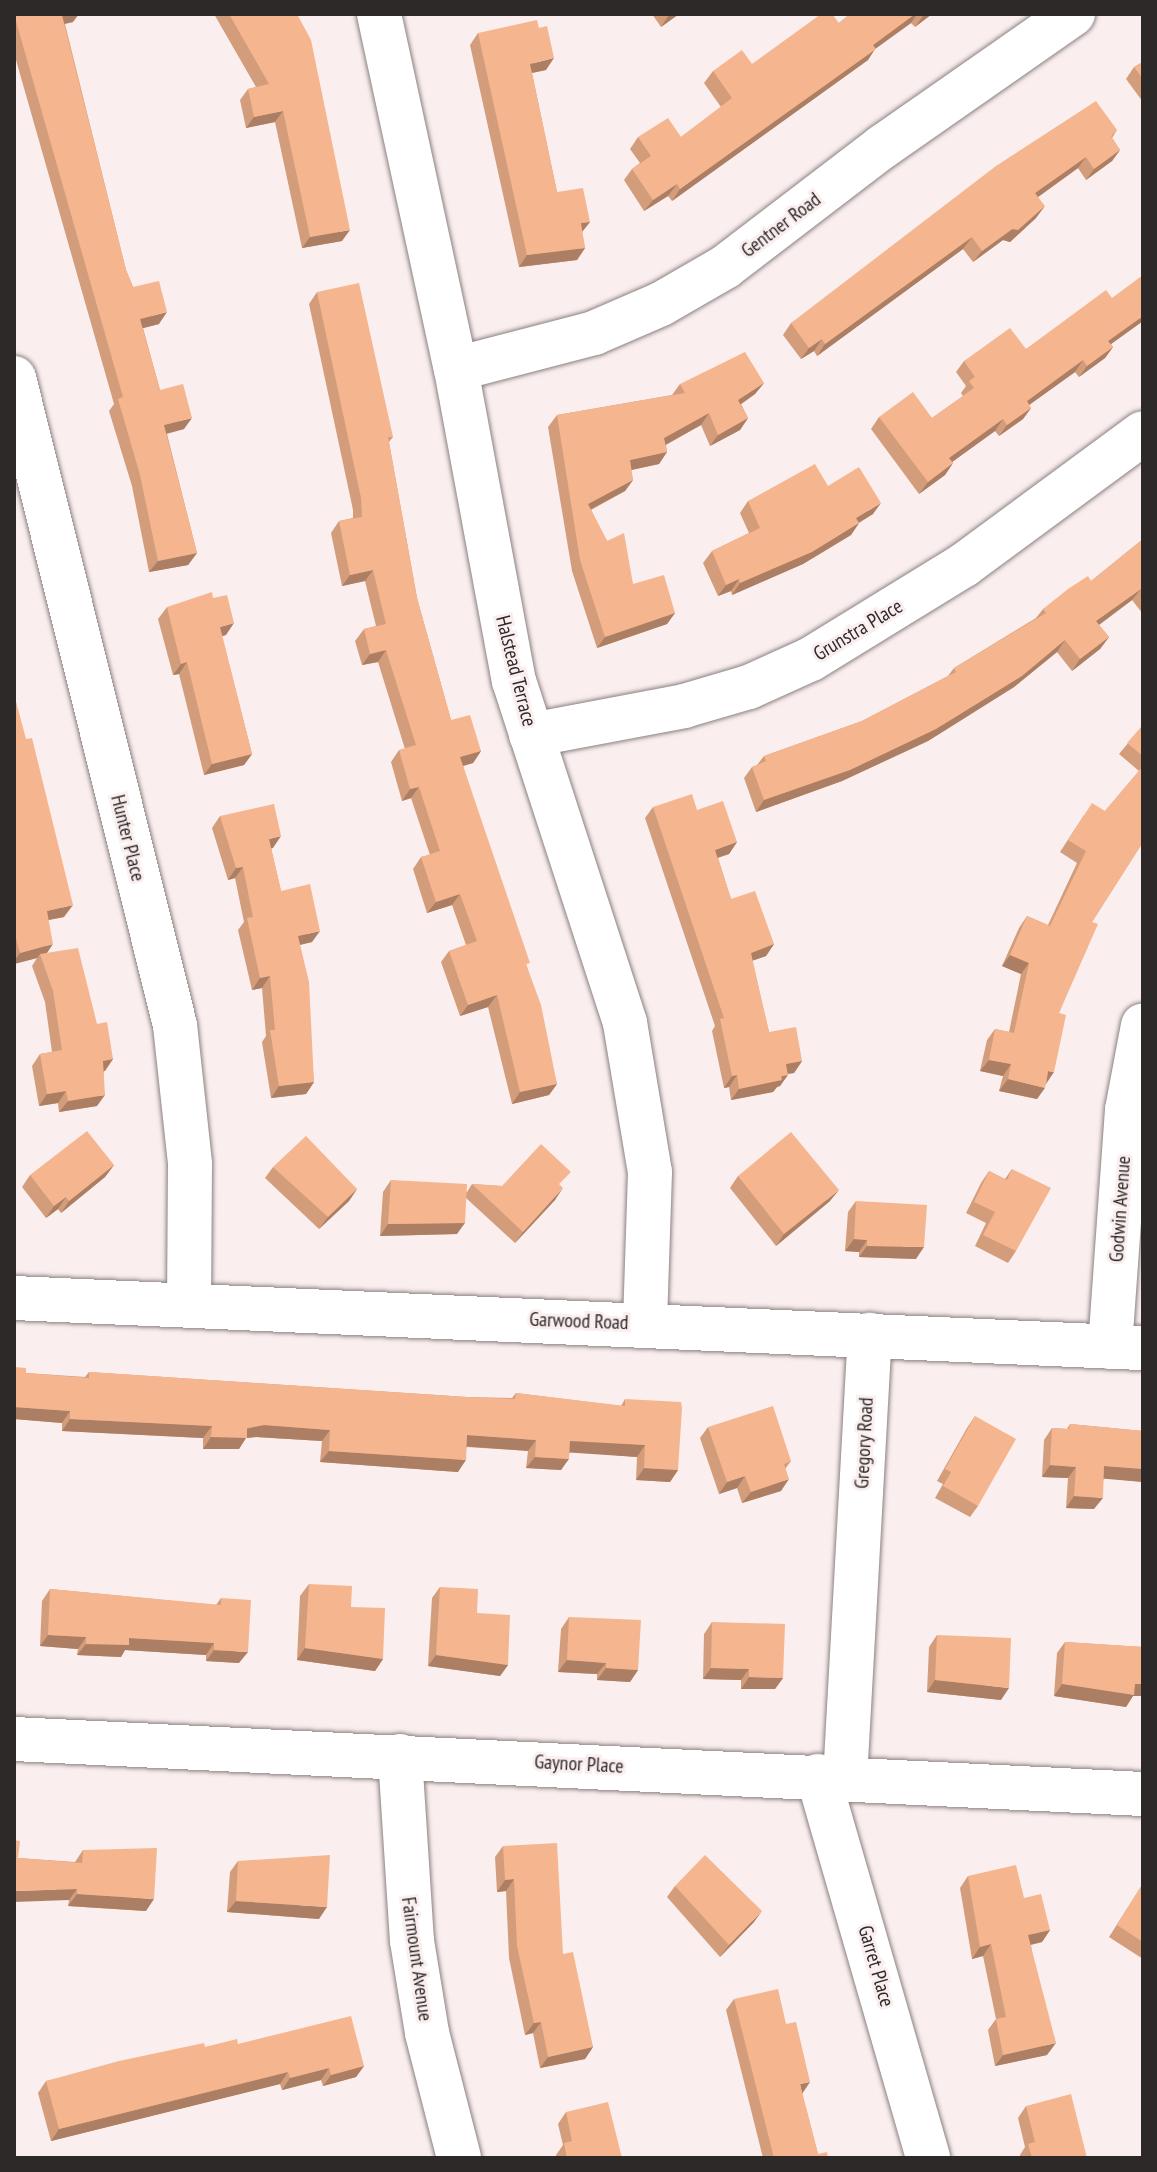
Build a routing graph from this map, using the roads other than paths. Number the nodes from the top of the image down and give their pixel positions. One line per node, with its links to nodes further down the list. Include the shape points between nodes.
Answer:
1 (379, 14): 3 (street, Halstead Terrace)
2 (1073, 14): 3 (street, Gentner Road, via 882,147 725,267 661,304 594,333)
3 (456, 369): 6 (street, Halstead Terrace, via 514,681)
4 (14, 378): 9 (street, Hunter Place, via 175,1025 190,1164)
5 (1143, 433): 6 (street, Grunstra Place, via 964,565 811,659 749,687 684,706)
6 (531, 735): 10 (street, Halstead Terrace, via 603,950 633,1065 650,1172)
7 (1143, 1025): 12 (street, Godwin Avenue, via 1127,1110)
8 (14, 1298): 9 (street, Garwood Road)
9 (189, 1306): 10 (street, Garwood Road)
10 (645, 1324): 11 (street, Garwood Road)
11 (870, 1335): 12 (street, Garwood Road); 13 (street, Gregory Road)
12 (1127, 1347)
13 (857, 1551): 16 (street, Garret Place)
14 (14, 1739): 15 (street, Gaynor Place)
15 (400, 1756): 16 (street, Gaynor Place); 18 (street, Fairmount Avenue, via 412,1941)
16 (831, 1778): 17 (street, Gaynor Place); 19 (street, Garret Place)
17 (1143, 1794)
18 (456, 2157)
19 (928, 2158)

